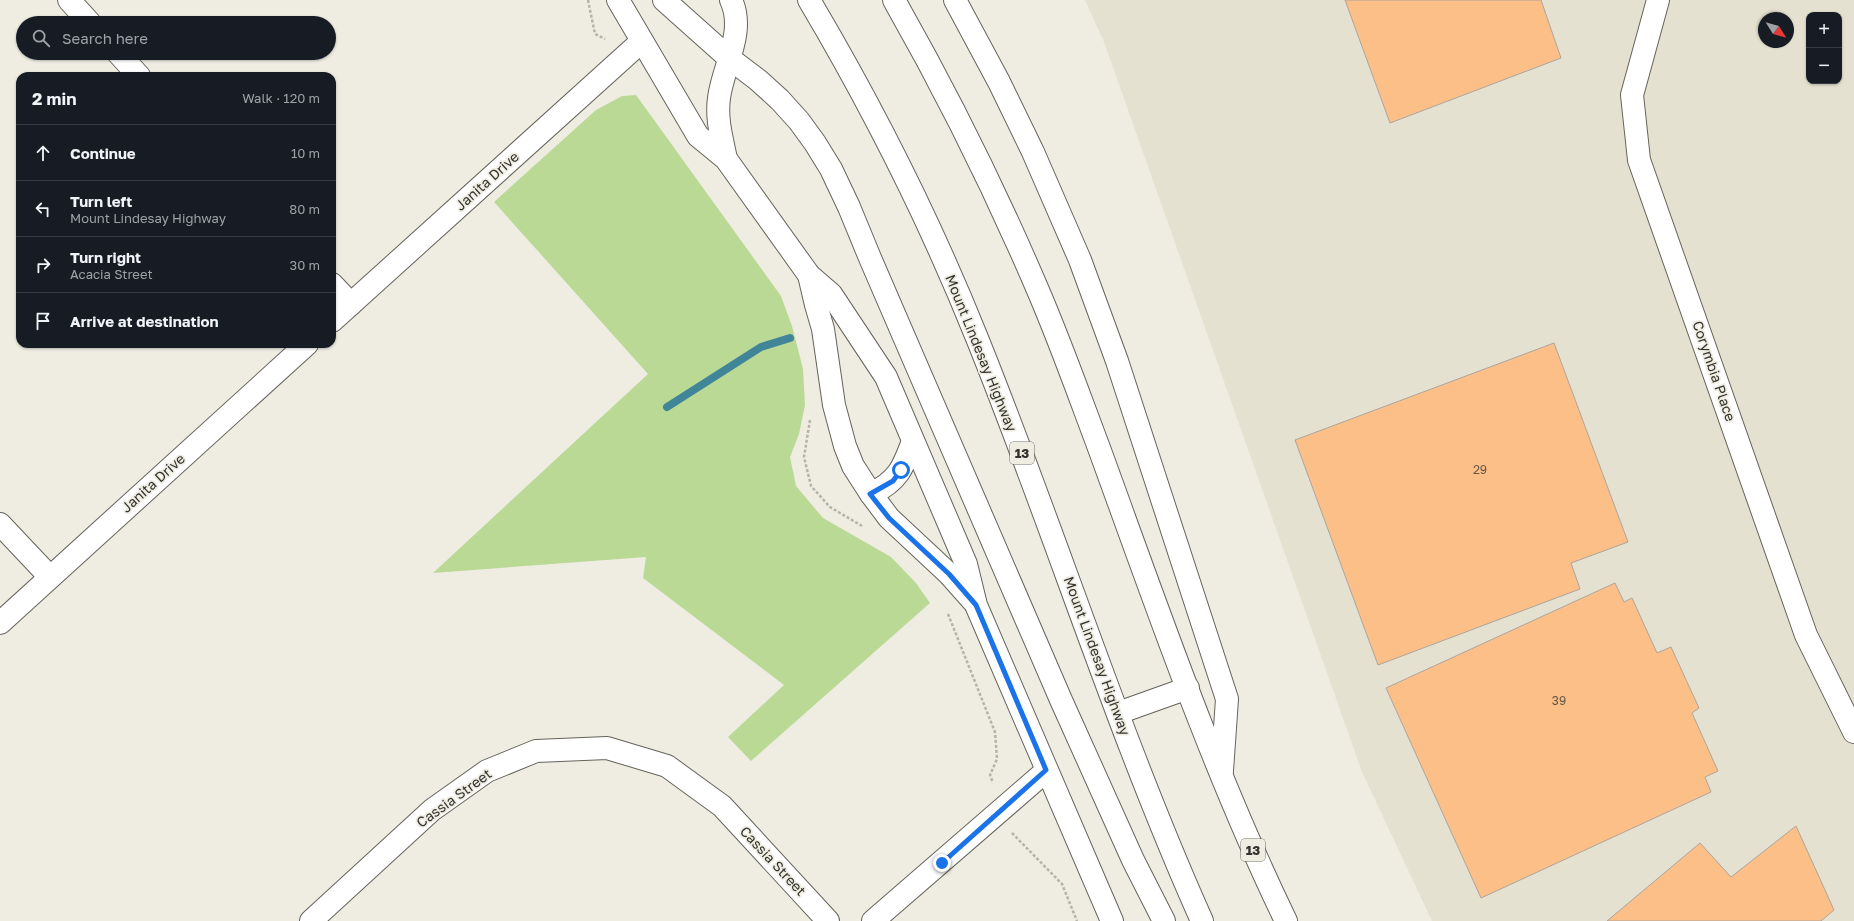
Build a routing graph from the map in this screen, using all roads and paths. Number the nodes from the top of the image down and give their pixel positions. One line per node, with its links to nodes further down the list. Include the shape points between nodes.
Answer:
1 (69, 0): 10 (main road)
2 (588, 0): 11 (path, via 595,34)
3 (618, 0): 12 (main road)
4 (664, 0): 13 (main road)
5 (731, 0): 13 (main road, via 736,24)
6 (809, 0): 29 (main road, Mount Lindesay Highway / 13, via 889,144 973,328)
7 (894, 0): 28 (main road, 13, via 937,76 1038,289)
8 (1658, 0): 30 (main road, Corymbia Place, via 1632,95 1639,160 1806,635)
9 (958, 3): 32 (main road, via 1033,152 1080,260 1120,368 1227,699)
10 (84, 16)
11 (604, 38)
12 (642, 41): 16 (main road, via 698,136); 19 (main road, Janita Drive)
13 (730, 58): 16 (main road, via 722,79 718,121); 37 (main road, via 780,100 799,121 815,143 843,194 1064,707 1133,860)
14 (124, 60): 15 (main road)
15 (135, 72)
16 (726, 159): 17 (main road)
17 (809, 275): 22 (main road, via 831,294 886,377); 23 (main road, via 824,329 834,405 845,446 853,466)
18 (336, 288): 19 (main road)
19 (351, 304): 20 (main road, Janita Drive)
20 (336, 317)
21 (303, 348): 25 (main road, Janita Drive)
22 (913, 441): 23 (main road, via 901,470 893,481); 26 (main road, via 966,564)
23 (870, 494): 26 (main road, via 889,518 949,574)
24 (0, 524): 25 (main road)
25 (50, 577): 27 (main road, Janita Drive)
26 (976, 605): 31 (main road)
27 (0, 623)
28 (1188, 688): 29 (main road); 32 (main road, 13)
29 (1118, 713): 38 (main road, Mount Lindesay Highway / 13)
30 (1854, 732)
31 (1046, 770): 35 (main road); 36 (main road)
32 (1222, 778): 39 (main road, 13)
33 (311, 921): 34 (main road, Cassia Street, via 432,810 487,771 536,751 607,748 667,766 722,806)
34 (828, 921)
35 (873, 921)
36 (1112, 921)
37 (1164, 921)
38 (1202, 921)
39 (1286, 921)

